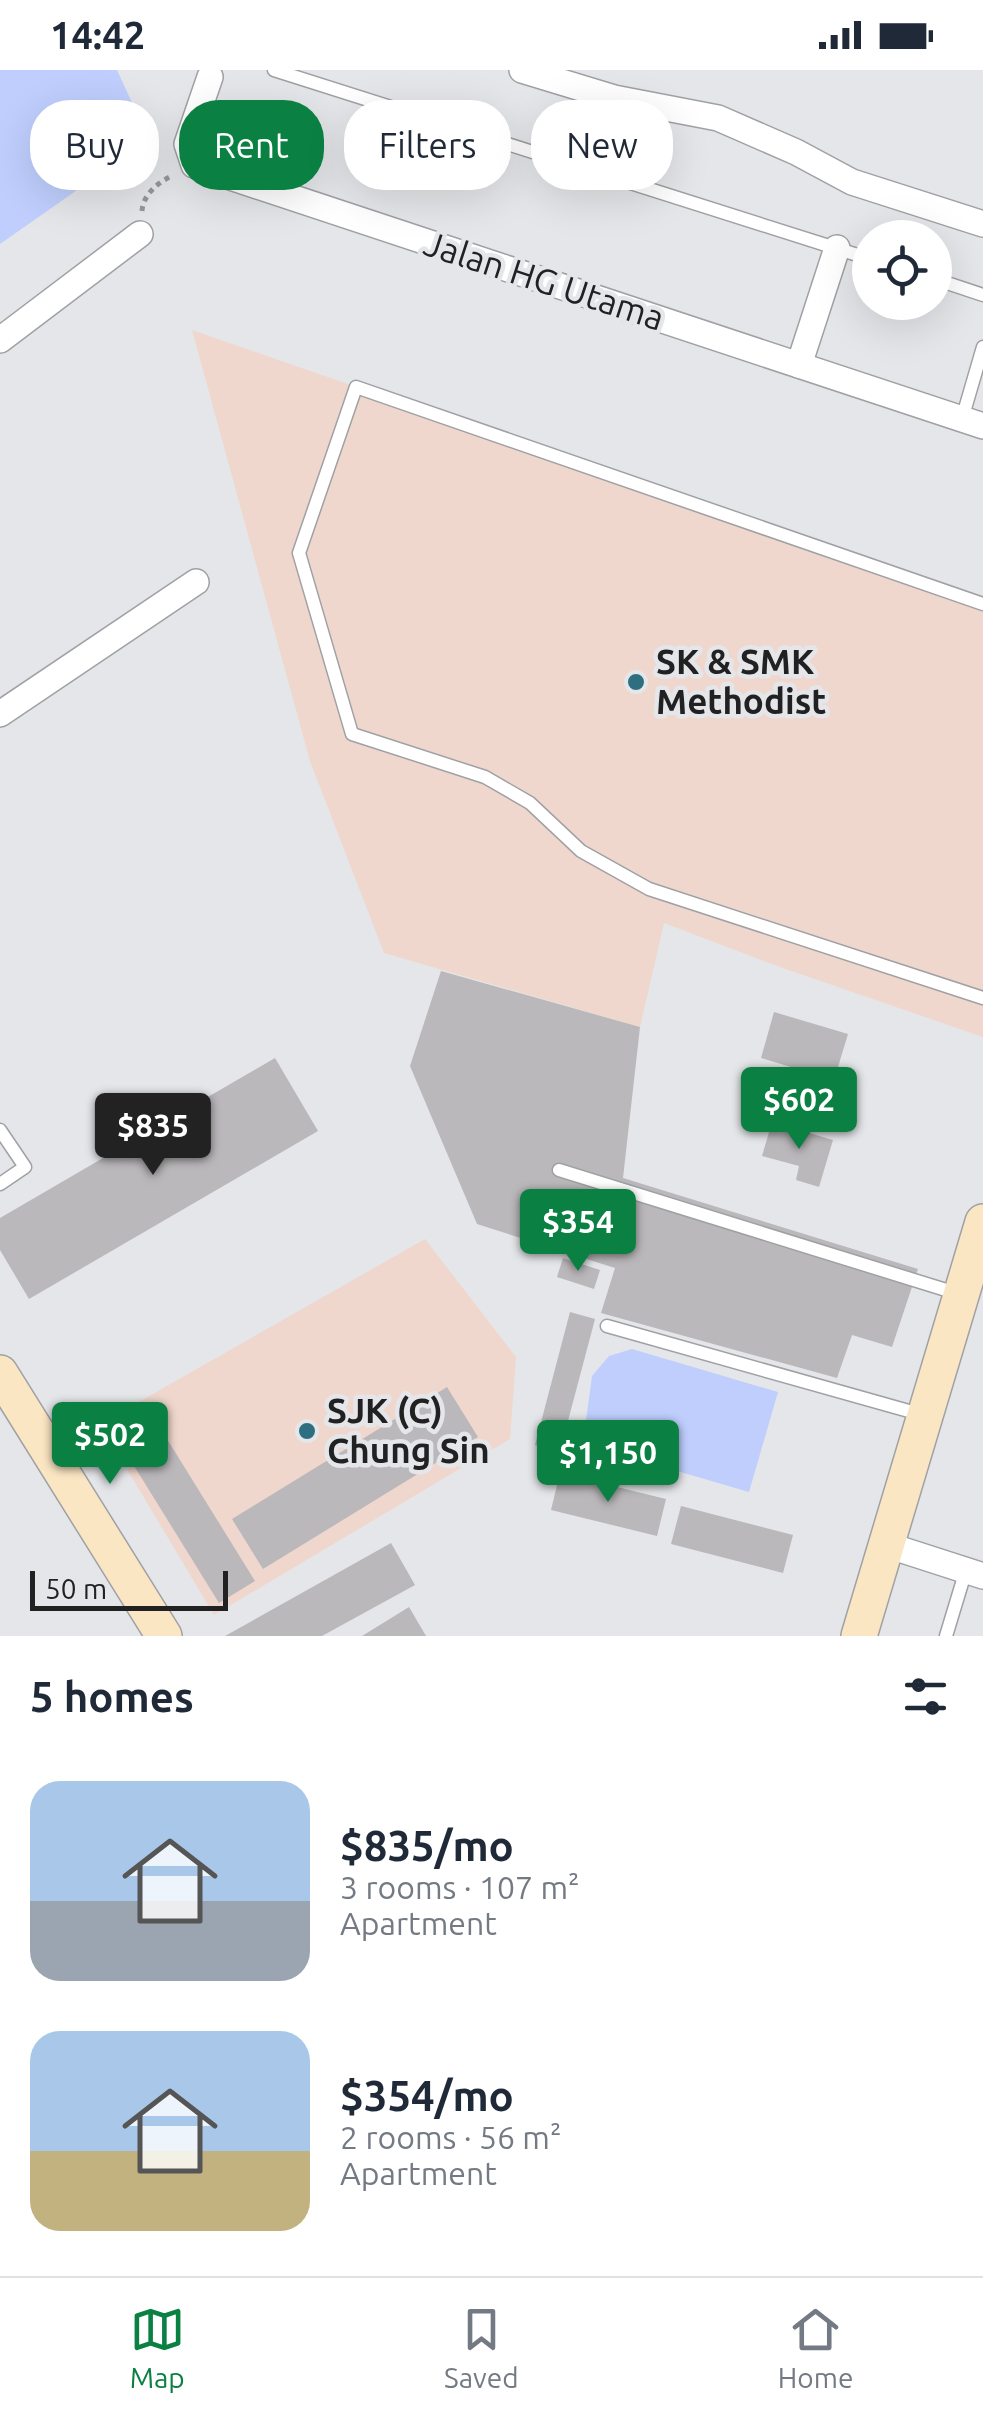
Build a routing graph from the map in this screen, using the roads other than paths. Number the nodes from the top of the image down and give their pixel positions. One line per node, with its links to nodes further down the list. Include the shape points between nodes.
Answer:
1 (274, 70): 6 (lane)
2 (522, 70): 4 (street, via 614,98 718,118 852,182)
3 (217, 73): 12 (street, Jalan HG Utama, via 186,144 194,165)
4 (983, 224)
5 (140, 234): 10 (street)
6 (836, 248): 7 (lane); 12 (street)
7 (852, 253)
8 (952, 285): 9 (lane)
9 (983, 295)
10 (0, 340)
11 (983, 347): 13 (lane)
12 (799, 365): 13 (street, Jalan HG Utama)
13 (972, 423)
14 (196, 582): 16 (street)
15 (983, 604): 17 (lane, via 356,387 298,554 352,734 485,777 530,802 582,851 649,890)
16 (0, 714)
17 (983, 998)
18 (0, 1130): 20 (lane, via 25,1167)
19 (559, 1170): 22 (lane)
20 (0, 1184)
21 (983, 1222): 22 (street)
22 (961, 1295): 25 (street)
23 (608, 1326): 25 (lane)
24 (0, 1374): 28 (street)
25 (925, 1416): 26 (street)
26 (887, 1545): 27 (street); 29 (street)
27 (975, 1573): 30 (lane)
28 (164, 1636)
29 (859, 1636)
30 (946, 1636)

